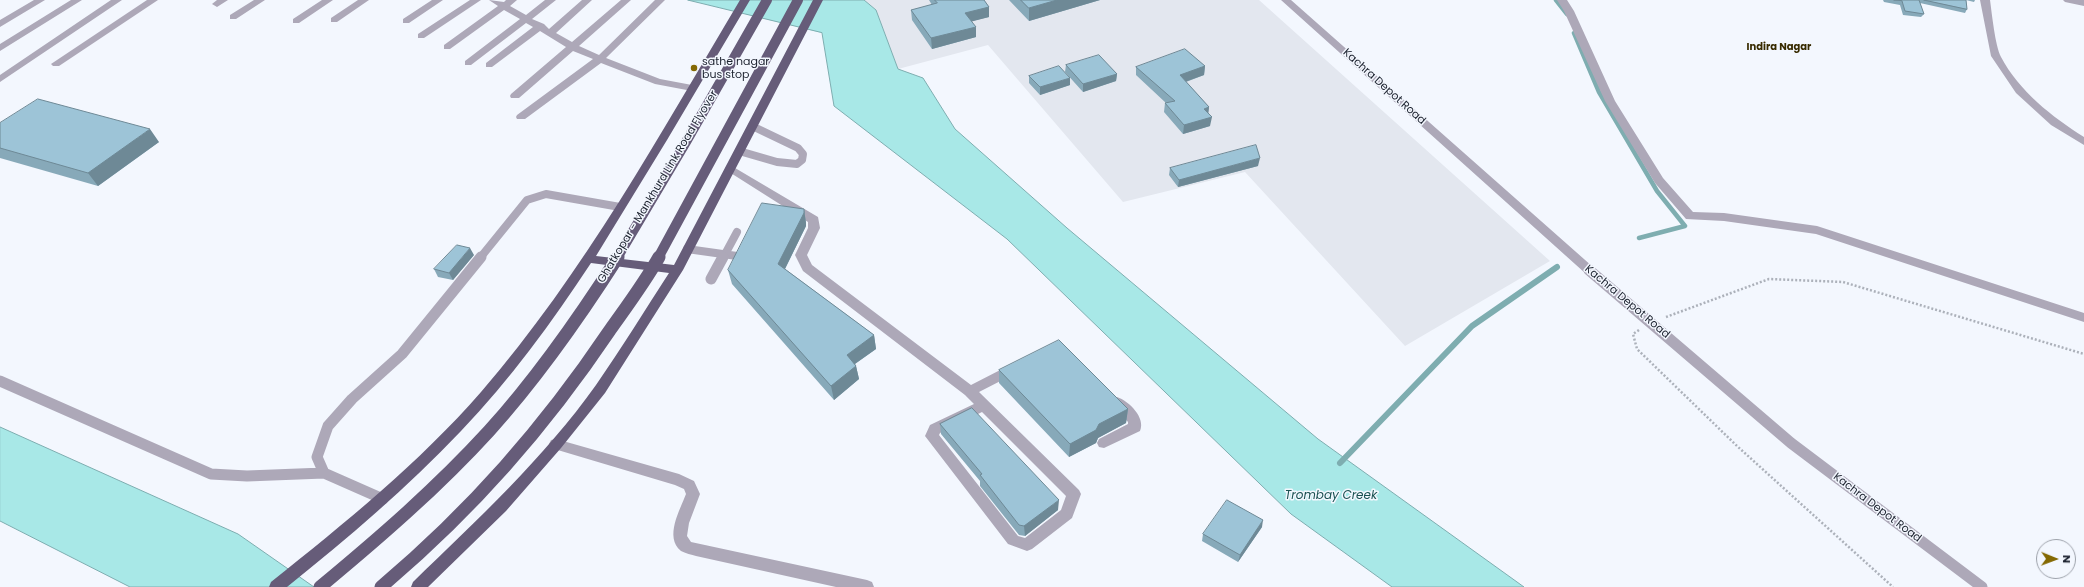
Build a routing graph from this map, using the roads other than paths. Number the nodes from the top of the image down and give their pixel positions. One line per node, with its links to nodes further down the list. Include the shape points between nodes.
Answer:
1 (40, 0): 30 (street)
2 (77, 0): 36 (street)
3 (117, 0): 41 (street)
4 (154, 0): 39 (street)
5 (260, 0): 25 (street)
6 (328, 0): 28 (street)
7 (364, 0): 27 (street)
8 (438, 0): 29 (street)
9 (476, 0): 33 (street)
10 (494, 0): 23 (street)
11 (551, 0): 26 (street)
12 (587, 0): 32 (street)
13 (626, 0): 35 (street)
14 (660, 0): 37 (street)
15 (745, 0): 42 (highway)
16 (767, 0): 70 (highway, Ghatkopar - Mankhurd Link Road Flyover, bridge, via 616,262 538,373 495,425 442,480 378,540)
17 (798, 0): 71 (highway, bridge, via 653,267 576,382 532,437 478,496)
18 (818, 0): 45 (highway)
19 (1286, 0): 56 (street, Kachra Depot Road)
20 (1562, 0): 58 (street, via 1610,100 1659,180 1690,216 1817,230)
21 (1985, 0): 46 (street, via 1996,56 2020,91 2055,123)
22 (2068, 0): 24 (street)
23 (508, 3): 26 (street); 34 (street)
24 (2084, 3)
25 (233, 18)
26 (527, 19): 31 (street); 38 (street)
27 (334, 20)
28 (296, 21)
29 (406, 22)
30 (0, 24)
31 (541, 26): 32 (street); 40 (street)
32 (551, 32): 35 (street)
33 (421, 36)
34 (447, 47)
35 (573, 47): 37 (street); 43 (street)
36 (0, 48)
37 (600, 59): 42 (street, via 658,82); 44 (street)
38 (468, 63)
39 (56, 64)
40 (489, 65)
41 (0, 79)
42 (692, 88): 49 (highway)
43 (515, 96)
44 (522, 117)
45 (752, 126): 47 (highway); 47 (lane, via 798,148 803,154 801,161 786,164)
46 (2084, 142)
47 (739, 151): 48 (highway)
48 (730, 168): 51 (highway); 61 (street, via 814,220 814,228 801,255 807,268)
49 (620, 207): 54 (highway); 66 (lane, via 546,194 527,200 402,354 352,399 328,426 317,457)
50 (737, 232): 52 (lane)
51 (687, 250): 52 (lane); 55 (highway)
52 (725, 254): 53 (lane); 57 (lane)
53 (737, 256)
54 (589, 259): 55 (highway); 67 (highway, via 506,372 417,468)
55 (677, 270): 65 (highway, via 600,389)
56 (1589, 270): 73 (lane, Kachra Depot Road, via 1791,443)
57 (711, 280)
58 (2084, 318)
59 (1026, 362): 61 (street)
60 (0, 381): 66 (lane, via 212,474 247,476)
61 (970, 391): 63 (street)
62 (1107, 392): 64 (street, via 1135,420 1135,427)
63 (984, 405): 63 (street, via 1074,494 1067,514 1027,545 1013,540 932,436 935,429)
64 (1104, 443)
65 (556, 444): 68 (highway, via 501,508); 72 (street, via 689,485 693,494 682,523 680,537 686,546)
66 (324, 473): 67 (lane)
67 (383, 499): 69 (highway)
68 (422, 584)
69 (276, 587)
70 (320, 587)
71 (380, 587)
72 (867, 587)
73 (1982, 587)

